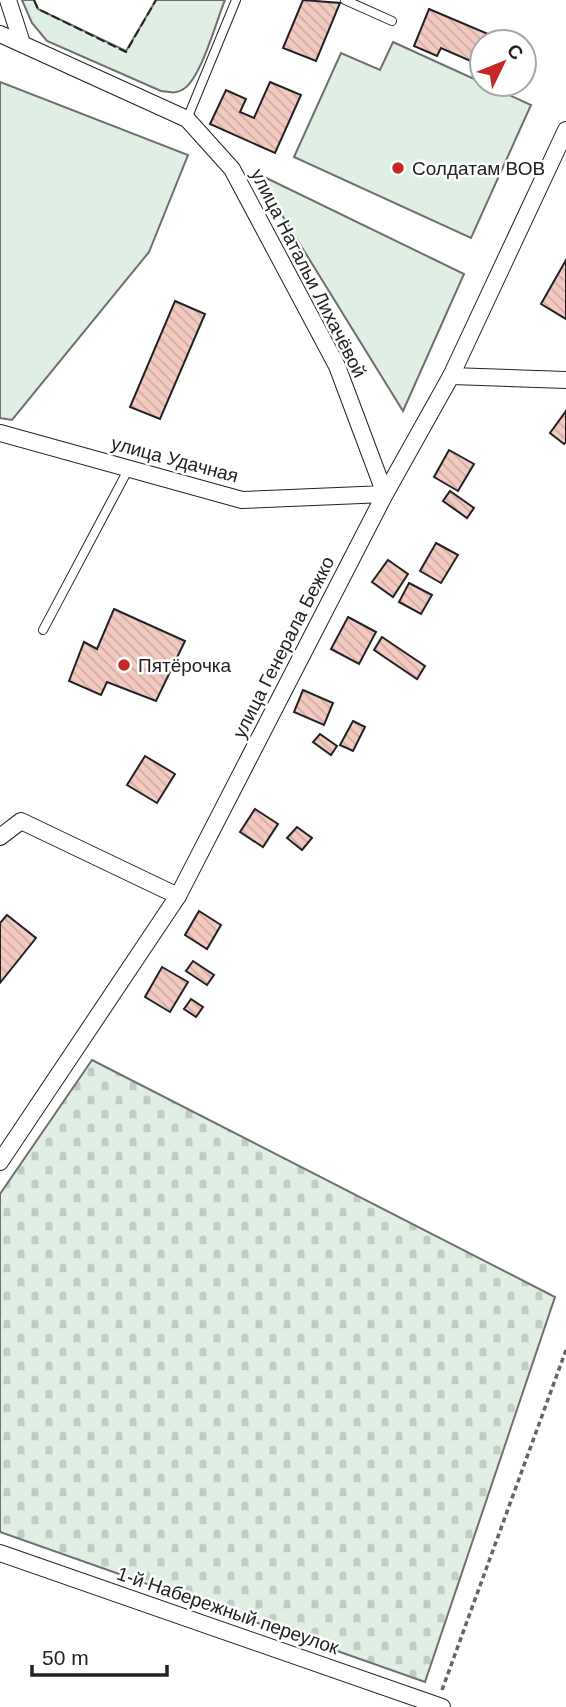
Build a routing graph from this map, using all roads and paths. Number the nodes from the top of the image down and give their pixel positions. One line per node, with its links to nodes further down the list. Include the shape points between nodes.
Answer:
1 (8, 0): 6 (street)
2 (236, 0): 7 (lane)
3 (345, 0): 4 (lane)
4 (392, 21)
5 (0, 34): 6 (street, улица Натальи Лихачёвой)
6 (22, 43): 7 (street, улица Натальи Лихачёвой)
7 (187, 119): 13 (street, улица Натальи Лихачёвой, via 232,169 331,354)
8 (566, 130): 9 (street, улица Генерала Бежко)
9 (452, 376): 10 (street); 13 (street, улица Генерала Бежко)
10 (566, 380)
11 (0, 433): 12 (street, улица Удачная)
12 (129, 468): 13 (street, улица Удачная, via 242,500); 14 (lane)
13 (385, 494): 16 (street, улица Генерала Бежко)
14 (43, 630)
15 (0, 837): 16 (street, via 21,821)
16 (178, 896): 17 (street, улица Генерала Бежко)
17 (0, 1162)
18 (566, 1350): 20 (path)
19 (0, 1553): 20 (street, 1-й Набережный переулок)
20 (439, 1706)

